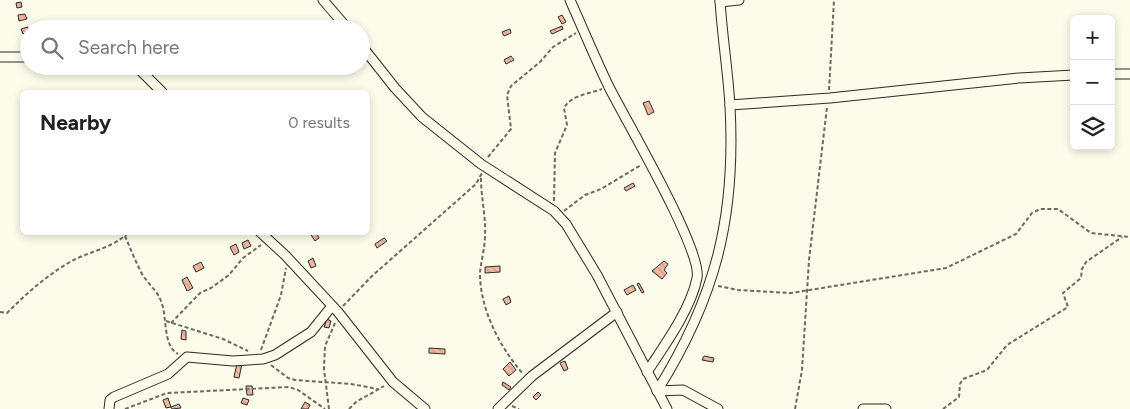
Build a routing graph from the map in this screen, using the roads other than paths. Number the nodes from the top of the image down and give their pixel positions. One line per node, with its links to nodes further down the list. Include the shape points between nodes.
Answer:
1 (323, 0): 5 (street)
2 (570, 0): 18 (street, via 695,258 697,278 683,312)
3 (739, 0): 4 (street)
4 (720, 1): 14 (street)
5 (340, 20)
6 (370, 56): 17 (street, via 422,117 483,166 556,213 566,224)
7 (0, 57): 8 (street)
8 (20, 58)
9 (1115, 74): 10 (street)
10 (1130, 74)
11 (145, 75): 13 (street)
12 (1070, 75): 14 (street)
13 (160, 90)
14 (730, 105): 19 (street, via 731,162 723,240 711,284 688,337)
15 (262, 235): 16 (street)
16 (335, 309): 20 (street, via 311,332 275,355 233,361 187,357 168,374 114,397 110,400); 21 (street, via 393,382)
17 (616, 312): 18 (street); 22 (street, via 528,380)
18 (647, 372): 19 (street)
19 (657, 391): 23 (street); 24 (street, via 683,390)
20 (109, 409)
21 (425, 409)
22 (498, 409)
23 (667, 409)
24 (718, 409)
25 (863, 409): 26 (street)
26 (886, 409)

